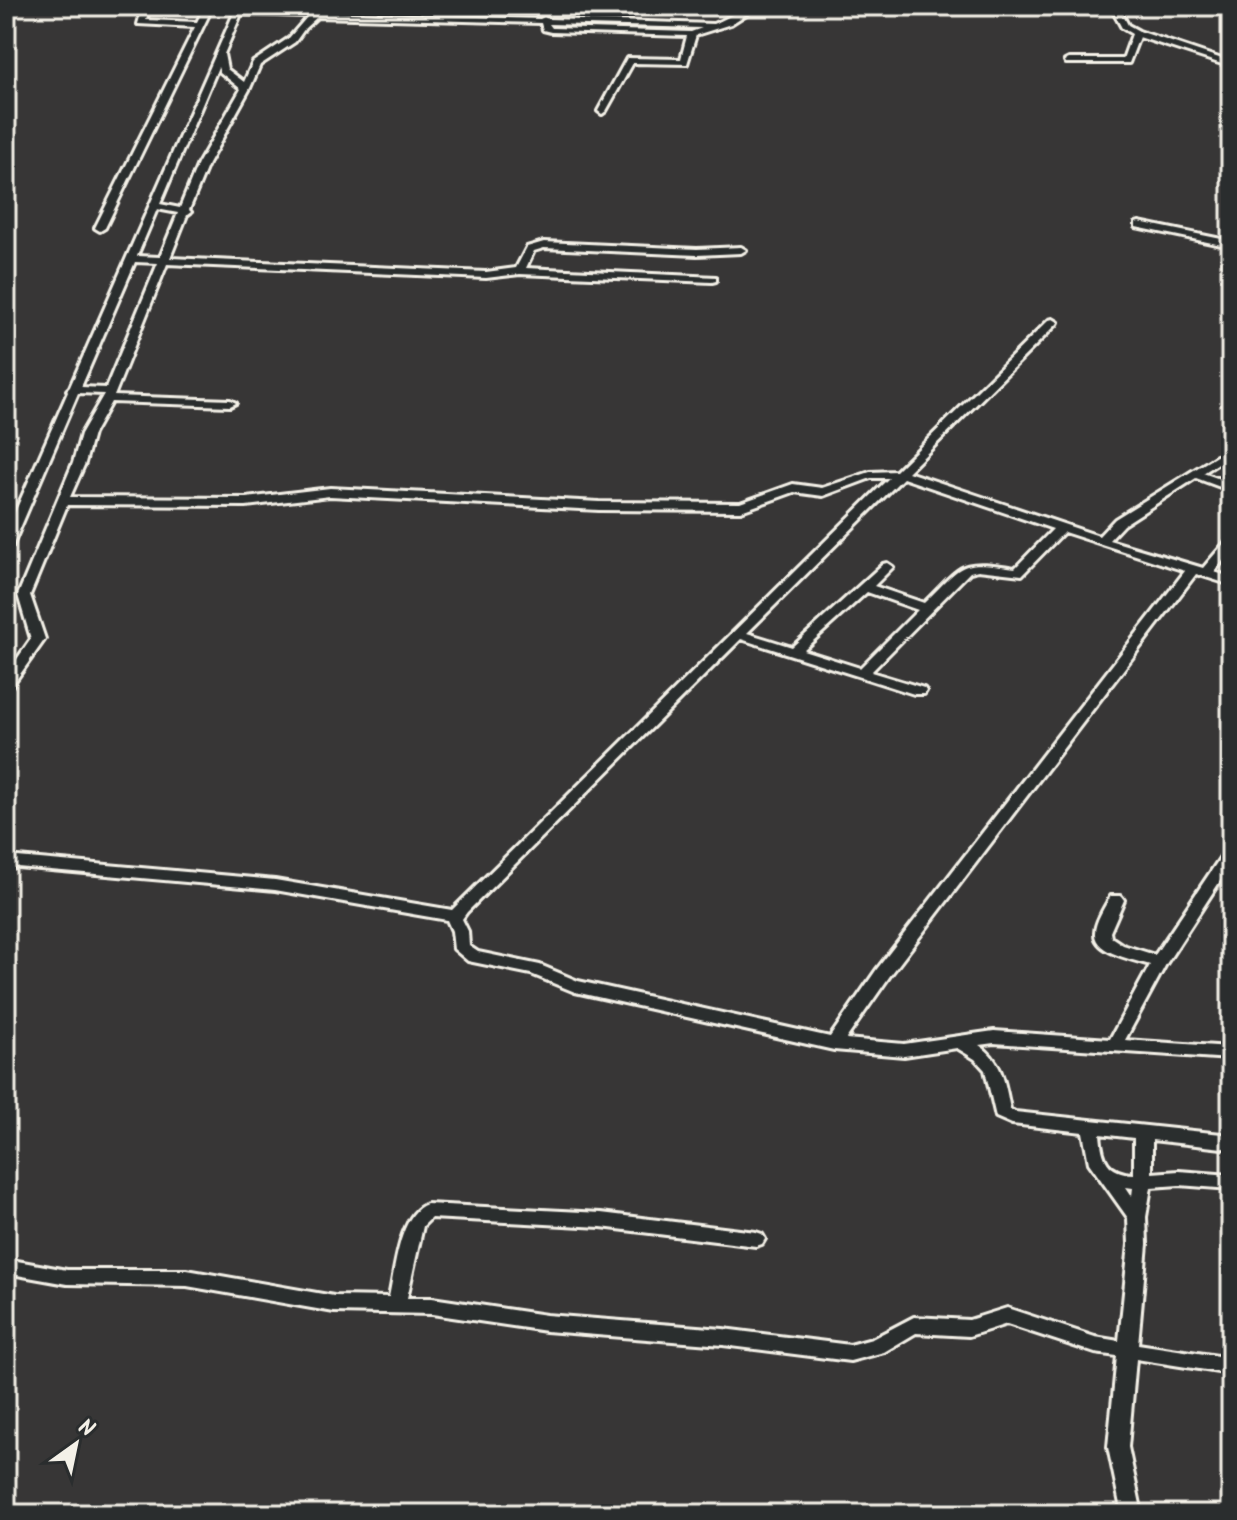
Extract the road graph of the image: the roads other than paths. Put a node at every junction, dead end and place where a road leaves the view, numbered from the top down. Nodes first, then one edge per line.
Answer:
1 (147, 6) edge
2 (209, 6) edge
3 (755, 6) edge
4 (1114, 6) edge
5 (240, 9) edge
6 (317, 13) junction
7 (544, 19) junction
8 (200, 25) junction
9 (711, 26) junction
10 (1136, 33) junction
11 (692, 34) junction
12 (220, 54) junction
13 (1069, 61) dead end
14 (1231, 65) edge
15 (246, 88) junction
16 (602, 111) dead end
17 (155, 206) junction
18 (186, 212) junction
19 (1139, 225) dead end
20 (100, 228) dead end
21 (1231, 244) edge
22 (741, 250) dead end
23 (131, 259) junction
24 (166, 261) junction
25 (520, 271) junction
26 (712, 279) dead end
27 (1053, 322) dead end
28 (72, 390) junction
29 (109, 395) junction
30 (230, 403) dead end
31 (1231, 450) edge
32 (903, 474) junction
33 (1196, 474) junction
34 (1231, 487) edge
35 (63, 501) junction
36 (1062, 527) junction
37 (1101, 541) junction
38 (1231, 543) edge
39 (6, 547) edge
40 (887, 567) dead end
41 (1199, 571) junction
42 (1231, 581) edge
43 (866, 587) junction
44 (925, 608) junction
45 (741, 635) junction
46 (794, 652) junction
47 (862, 673) junction
48 (6, 684) edge
49 (919, 691) dead end
50 (1231, 852) edge
51 (6, 861) edge
52 (1116, 900) dead end
53 (455, 916) junction
54 (1159, 962) junction
55 (994, 1037) junction
56 (958, 1042) junction
57 (834, 1044) junction
58 (1115, 1044) junction
59 (1231, 1053) edge
60 (985, 1054) junction
61 (1091, 1129) junction
62 (1143, 1134) junction
63 (1231, 1142) edge
64 (1111, 1180) junction
65 (1143, 1181) junction
66 (1231, 1182) edge
67 (1137, 1217) junction
68 (756, 1239) dead end
69 (6, 1266) edge
70 (396, 1307) junction
71 (1127, 1350) junction
72 (1231, 1366) edge
73 (1132, 1514) edge

1 - 8 street
2 - 8 street
3 - 9 street
4 - 10 street
5 - 6 street
5 - 12 street
6 - 7 street
6 - 15 street
7 - 9 street
7 - 11 street
8 - 20 street
9 - 11 street
10 - 13 street
10 - 14 street
11 - 16 street
12 - 15 street
12 - 17 street
15 - 18 street
17 - 18 street
17 - 23 street
18 - 24 street
19 - 21 street
22 - 25 street
23 - 24 street
23 - 28 street
24 - 25 street
24 - 29 street
25 - 26 street
27 - 32 street
28 - 29 street
28 - 39 street
29 - 30 street
29 - 35 street
31 - 33 street
32 - 35 street
32 - 36 street
32 - 45 street
33 - 34 street
33 - 37 street
35 - 48 street
36 - 37 street
36 - 44 street
37 - 41 street
38 - 41 street
40 - 43 street
41 - 42 street
41 - 57 street
43 - 44 street
43 - 46 street
44 - 47 street
45 - 46 street
45 - 53 street
46 - 47 street
47 - 49 street
50 - 54 street
51 - 53 street
52 - 54 street
53 - 57 street
54 - 58 street
55 - 56 street
55 - 58 street
55 - 60 street
56 - 57 street
56 - 60 street
58 - 59 street
60 - 61 street
61 - 62 street
61 - 64 street
62 - 63 street
62 - 65 street
64 - 65 street
64 - 67 street
65 - 66 street
65 - 67 street
67 - 71 street
68 - 70 street
69 - 70 street
70 - 71 street
71 - 72 street
71 - 73 street

